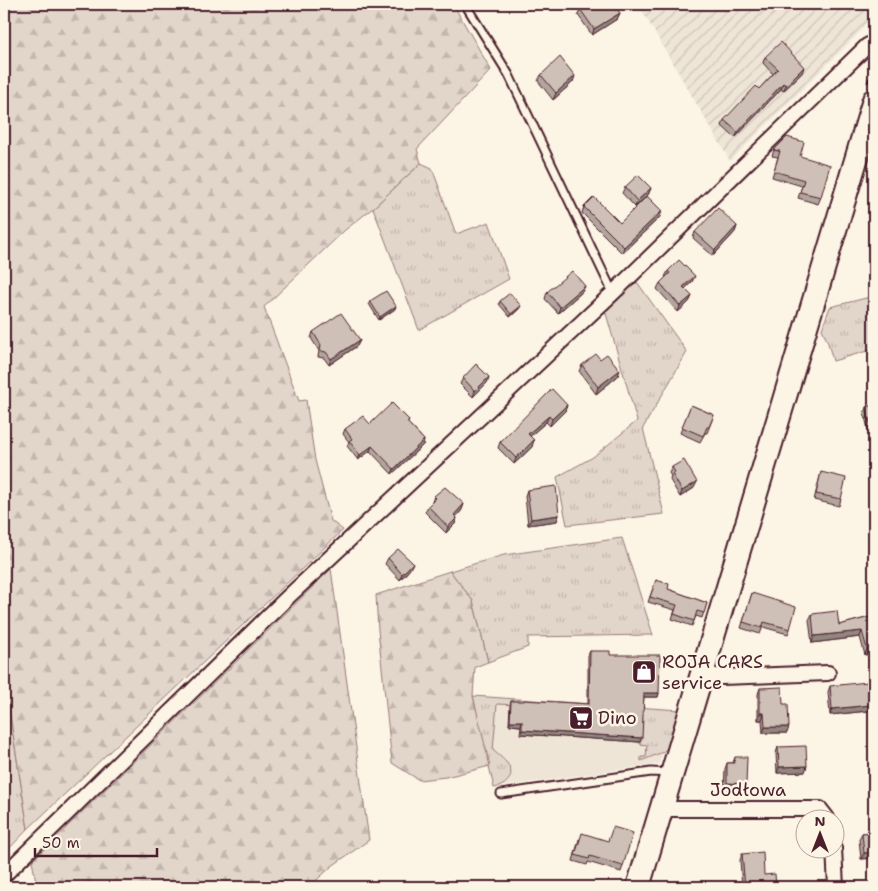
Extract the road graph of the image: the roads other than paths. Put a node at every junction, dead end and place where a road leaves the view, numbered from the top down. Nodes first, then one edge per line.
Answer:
1 (465, 4) edge
2 (874, 42) edge
3 (874, 100) edge
4 (614, 293) junction
5 (828, 673) dead end
6 (702, 674) junction
7 (673, 774) junction
8 (502, 794) dead end
9 (663, 808) junction
10 (796, 808) edge
11 (835, 858) edge
12 (4, 875) edge
13 (638, 887) edge
14 (836, 887) edge

1 - 4 lane
2 - 4 street
3 - 6 main road
4 - 12 street
5 - 6 street
6 - 7 main road
7 - 8 lane
7 - 9 main road
9 - 10 street, Jodłowa
9 - 13 main road
11 - 14 street

